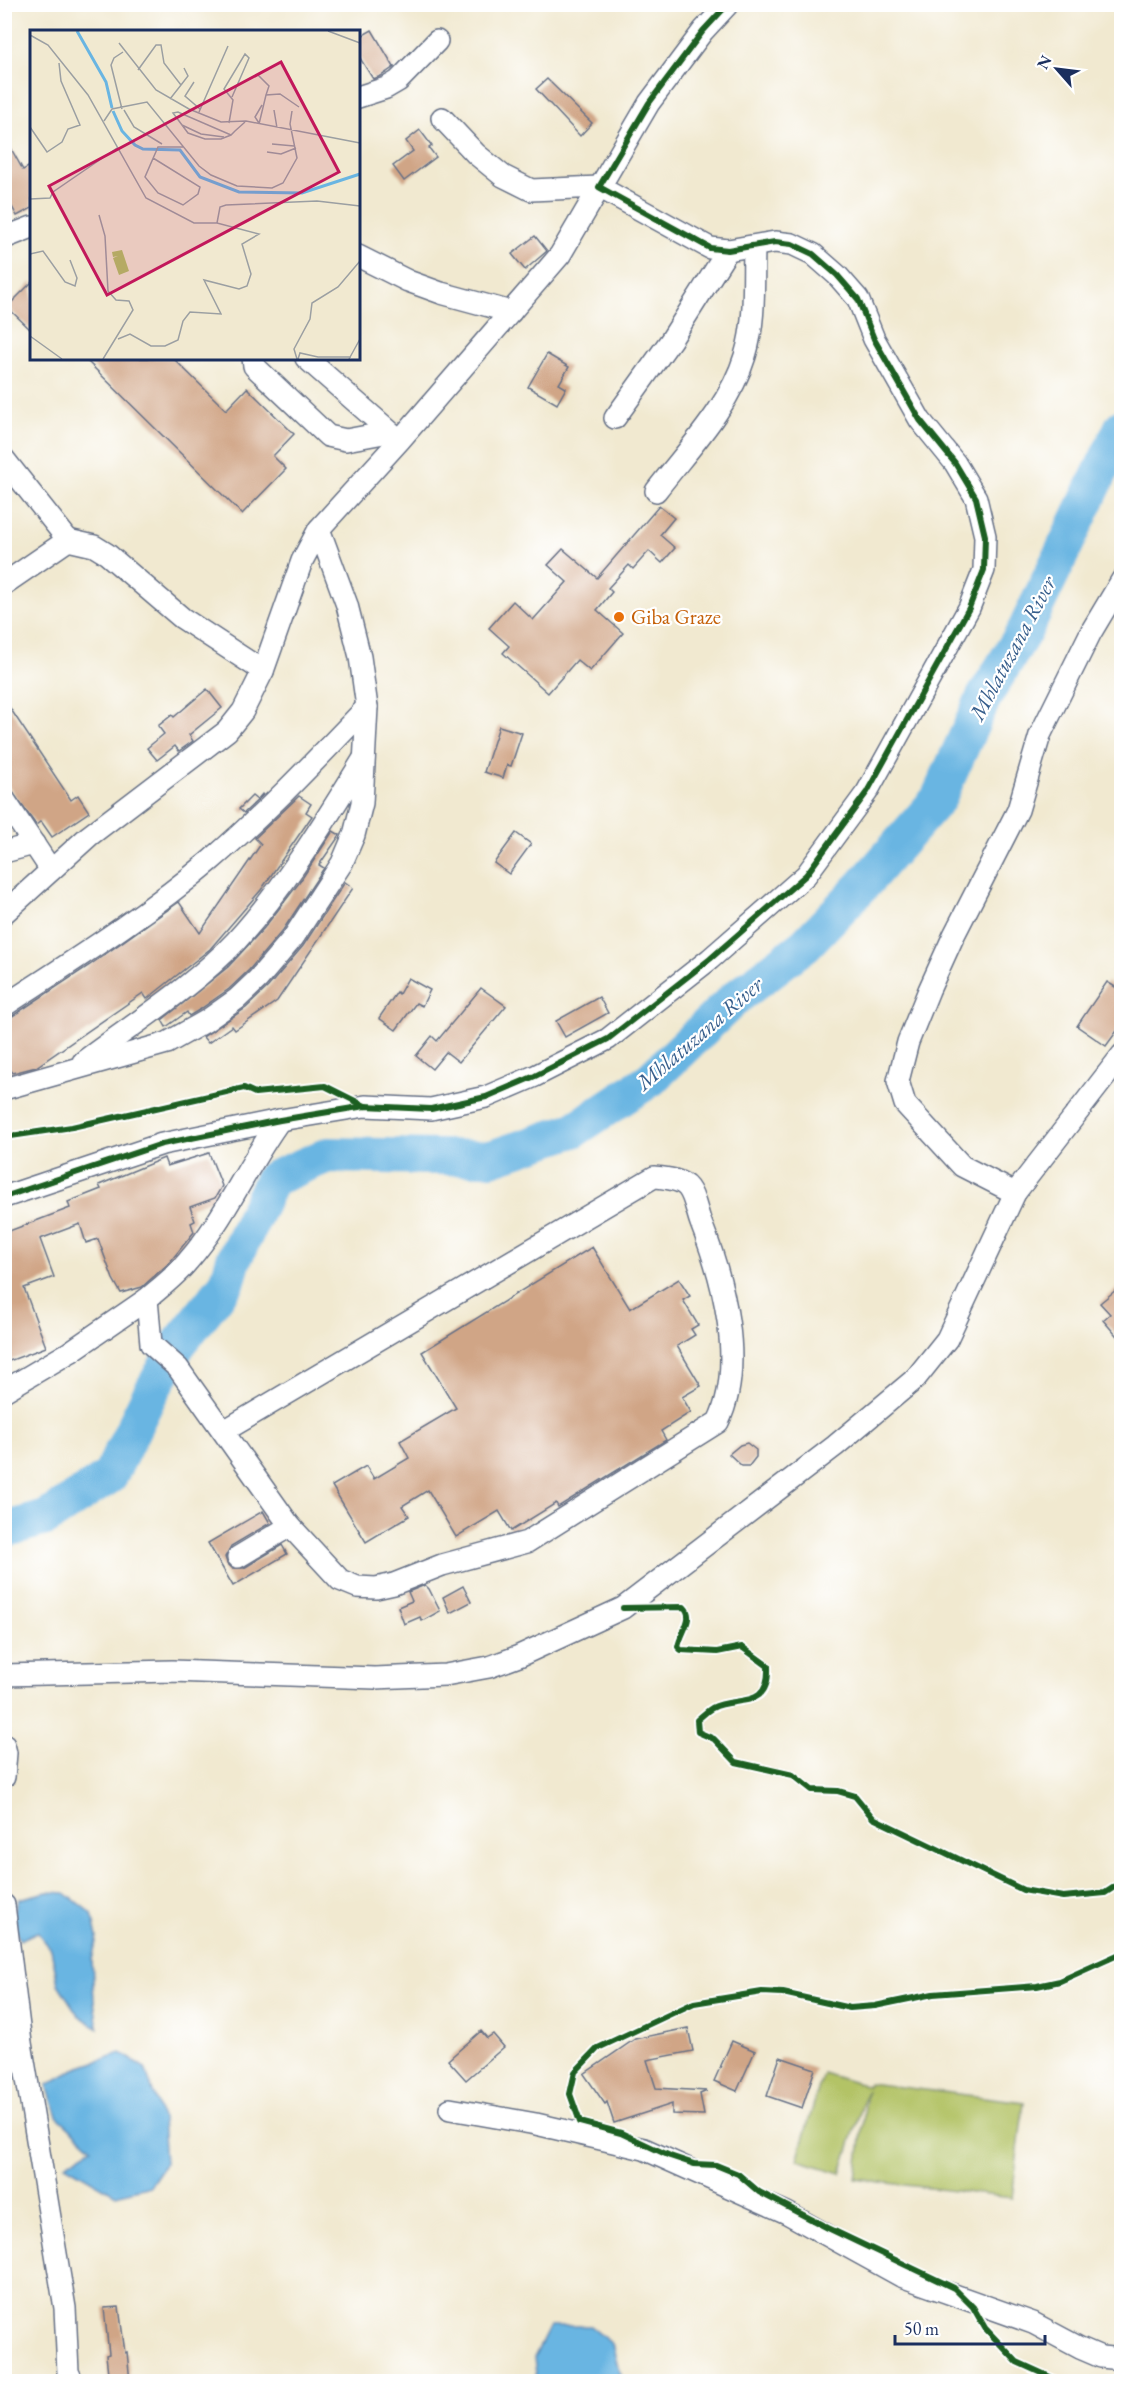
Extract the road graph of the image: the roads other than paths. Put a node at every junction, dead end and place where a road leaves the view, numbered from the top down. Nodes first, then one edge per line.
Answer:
1 (728, 4) edge
2 (438, 41) dead end
3 (360, 96) edge
4 (442, 118) dead end
5 (599, 187) junction
6 (30, 228) edge
7 (4, 238) edge
8 (754, 246) junction
9 (728, 250) junction
10 (360, 256) edge
11 (511, 312) junction
12 (253, 360) edge
13 (308, 360) edge
14 (615, 418) dead end
15 (394, 436) junction
16 (4, 459) edge
17 (656, 491) dead end
18 (319, 529) junction
19 (68, 540) junction
20 (1122, 580) edge
21 (4, 584) edge
22 (263, 671) junction
23 (367, 707) junction
24 (364, 757) junction
25 (4, 799) edge
26 (34, 844) junction
27 (4, 852) edge
28 (51, 870) junction
29 (4, 913) edge
30 (4, 1006) edge
31 (1122, 1055) edge
32 (73, 1070) junction
33 (4, 1089) edge
34 (280, 1120) junction
35 (1015, 1193) junction
36 (4, 1197) edge
37 (147, 1299) junction
38 (4, 1391) edge
39 (224, 1431) junction
40 (290, 1526) junction
41 (238, 1557) dead end
42 (4, 1675) edge
43 (4, 1745) edge
44 (4, 1777) edge
45 (4, 1905) edge
46 (450, 2109) dead end
47 (1122, 2359) edge
48 (73, 2382) edge

1 - 5 street
2 - 3 street
4 - 5 street
5 - 9 street
5 - 11 street
6 - 7 street
8 - 9 street
8 - 17 street
8 - 34 street
9 - 14 street
10 - 11 street
11 - 15 street
12 - 15 street
13 - 15 street
15 - 18 street
16 - 19 street
18 - 22 street
18 - 23 street
19 - 21 street
19 - 22 street
20 - 35 street
22 - 28 street
23 - 24 street
23 - 30 street
24 - 32 street
24 - 32 street
25 - 26 street
26 - 27 street
26 - 28 street
28 - 29 street
31 - 35 street
32 - 33 street
34 - 36 street
34 - 37 street
35 - 42 street
37 - 38 street
37 - 39 street
39 - 40 street
39 - 40 street
40 - 41 street
43 - 44 street
45 - 48 street
46 - 47 street

